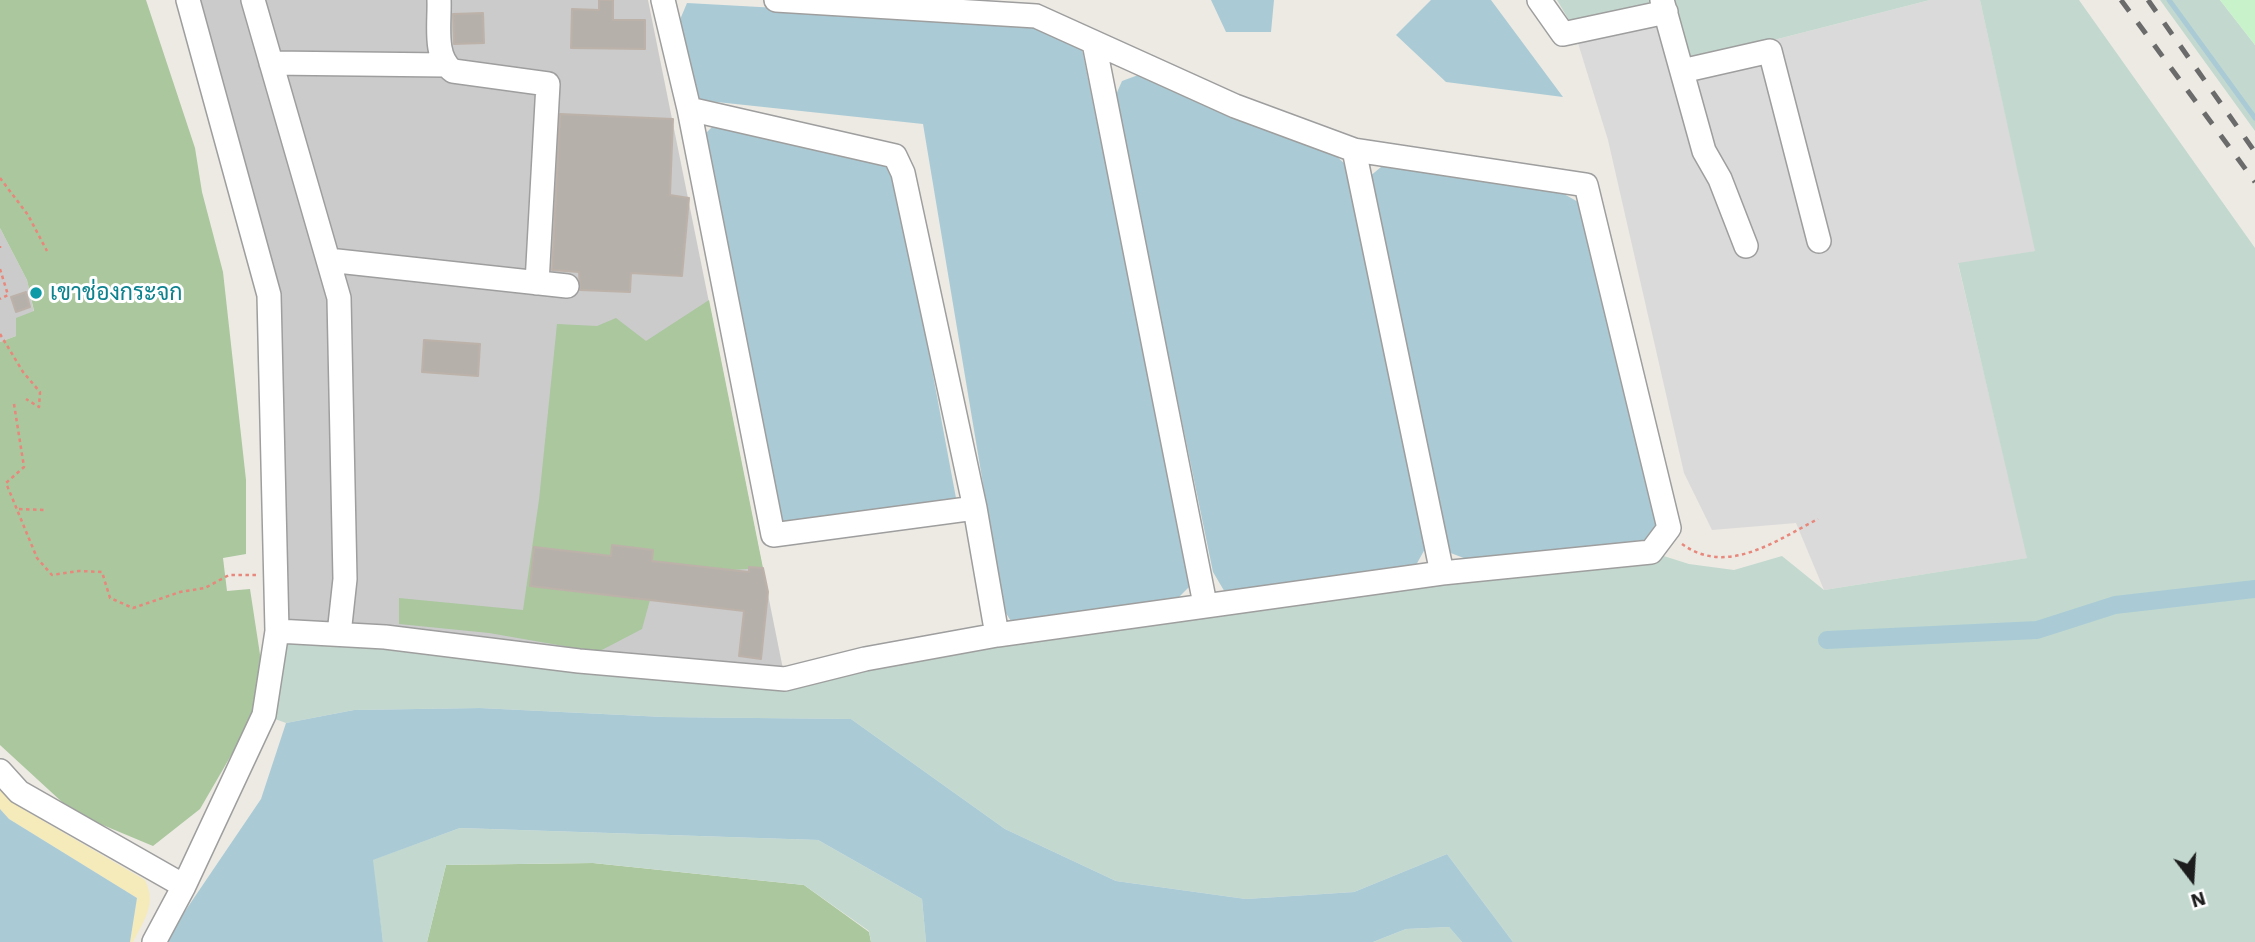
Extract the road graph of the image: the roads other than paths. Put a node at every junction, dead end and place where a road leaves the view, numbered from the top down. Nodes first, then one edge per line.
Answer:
1 (188, 0) edge
2 (253, 0) edge
3 (439, 0) edge
4 (663, 0) edge
5 (776, 0) edge
6 (1539, 0) edge
7 (1664, 6) edge
8 (1094, 43) junction
9 (271, 63) junction
10 (445, 65) junction
11 (1682, 71) junction
12 (689, 109) junction
13 (1354, 150) junction
14 (1819, 241) dead end
15 (1746, 246) dead end
16 (328, 260) junction
17 (537, 282) junction
18 (567, 286) dead end
19 (975, 508) junction
20 (1442, 573) junction
21 (1205, 604) junction
22 (277, 631) junction
23 (339, 634) junction
24 (997, 635) junction
25 (0, 771) edge
26 (184, 886) junction
27 (154, 942) edge

1 - 22 street
2 - 9 street
3 - 10 street
4 - 12 street
5 - 8 street
6 - 7 street
7 - 11 street
8 - 13 street
8 - 21 street
9 - 10 street
9 - 16 street
10 - 17 street
11 - 14 street
11 - 15 street
12 - 19 street
12 - 19 street
13 - 20 street
13 - 20 street
16 - 17 street
16 - 23 street
17 - 18 street
19 - 24 street
20 - 21 street
21 - 24 street
22 - 23 street
22 - 26 street
23 - 24 street
25 - 26 street
26 - 27 street

